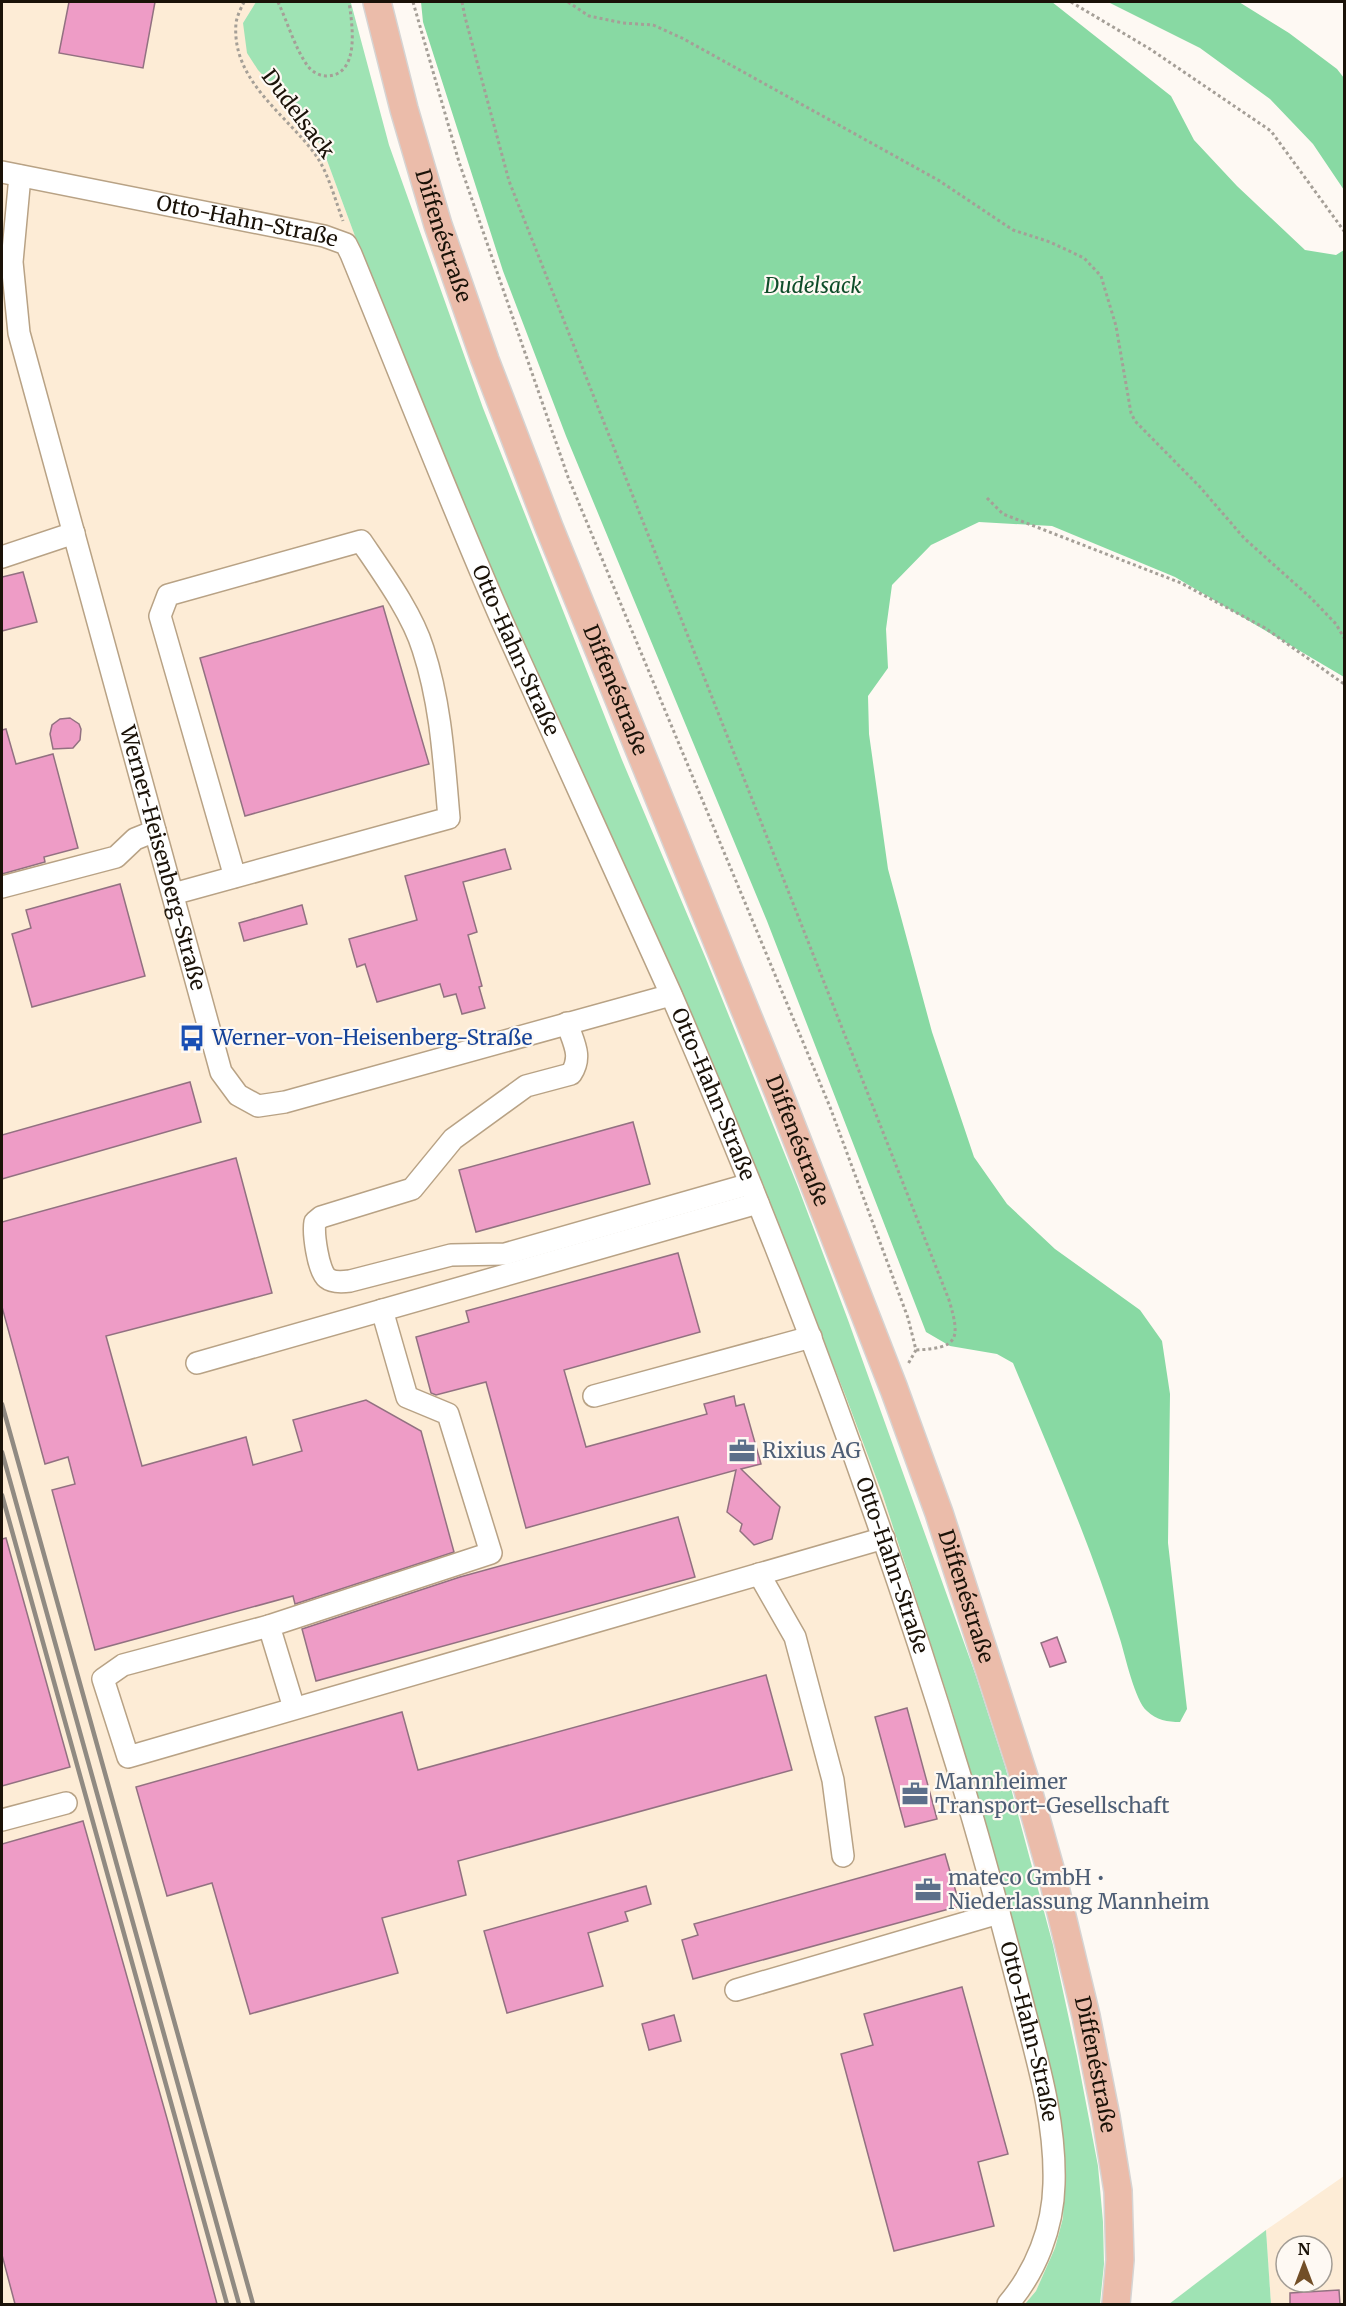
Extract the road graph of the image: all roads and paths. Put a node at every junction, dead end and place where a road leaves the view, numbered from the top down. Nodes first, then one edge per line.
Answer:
1 (244, 2) edge
2 (278, 2) edge
3 (349, 2) edge
4 (377, 2) edge
5 (413, 2) edge
6 (462, 2) edge
7 (568, 2) edge
8 (1071, 2) edge
9 (10, 174) edge
10 (1344, 231) edge
11 (346, 244) junction
12 (987, 498) dead end
13 (74, 533) junction
14 (2, 557) edge
15 (1344, 638) edge
16 (1344, 684) edge
17 (155, 831) junction
18 (235, 877) junction
19 (2, 886) edge
20 (172, 894) junction
21 (670, 994) junction
22 (567, 1023) junction
23 (754, 1193) junction
24 (382, 1310) junction
25 (811, 1337) junction
26 (916, 1350) junction
27 (197, 1363) dead end
28 (894, 1389) junction
29 (594, 1396) dead end
30 (884, 1538) junction
31 (759, 1574) junction
32 (269, 1626) junction
33 (294, 1708) junction
34 (66, 1803) dead end
35 (2, 1820) edge
36 (843, 1856) dead end
37 (999, 1913) junction
38 (736, 1990) dead end
39 (1008, 2304) edge
40 (1116, 2304) edge

1 - 11 path, Dudelsack
2 - 3 path, Dudelsack
4 - 28 main road, Diffenéstraße
5 - 26 path
6 - 26 path
7 - 15 path
8 - 10 path
9 - 11 street, Otto-Hahn-Straße
9 - 13 street, Werner-Heisenberg-Straße
11 - 21 street, Otto-Hahn-Straße
12 - 16 path
13 - 14 street
13 - 17 street, Werner-Heisenberg-Straße
17 - 19 street
17 - 20 street, Werner-Heisenberg-Straße
18 - 18 street
18 - 20 street
20 - 22 street, Werner-Heisenberg-Straße
21 - 22 street, Werner-Heisenberg-Straße
21 - 23 street, Otto-Hahn-Straße
22 - 23 street
23 - 24 street
23 - 25 street, Otto-Hahn-Straße
24 - 27 street
24 - 32 street
25 - 29 street
25 - 30 street, Otto-Hahn-Straße
26 - 28 path
28 - 40 main road, Diffenéstraße
30 - 31 street
30 - 37 street, Otto-Hahn-Straße
31 - 33 street
31 - 36 street
32 - 33 street
32 - 33 street
34 - 35 street
37 - 38 street
37 - 39 street, Otto-Hahn-Straße

